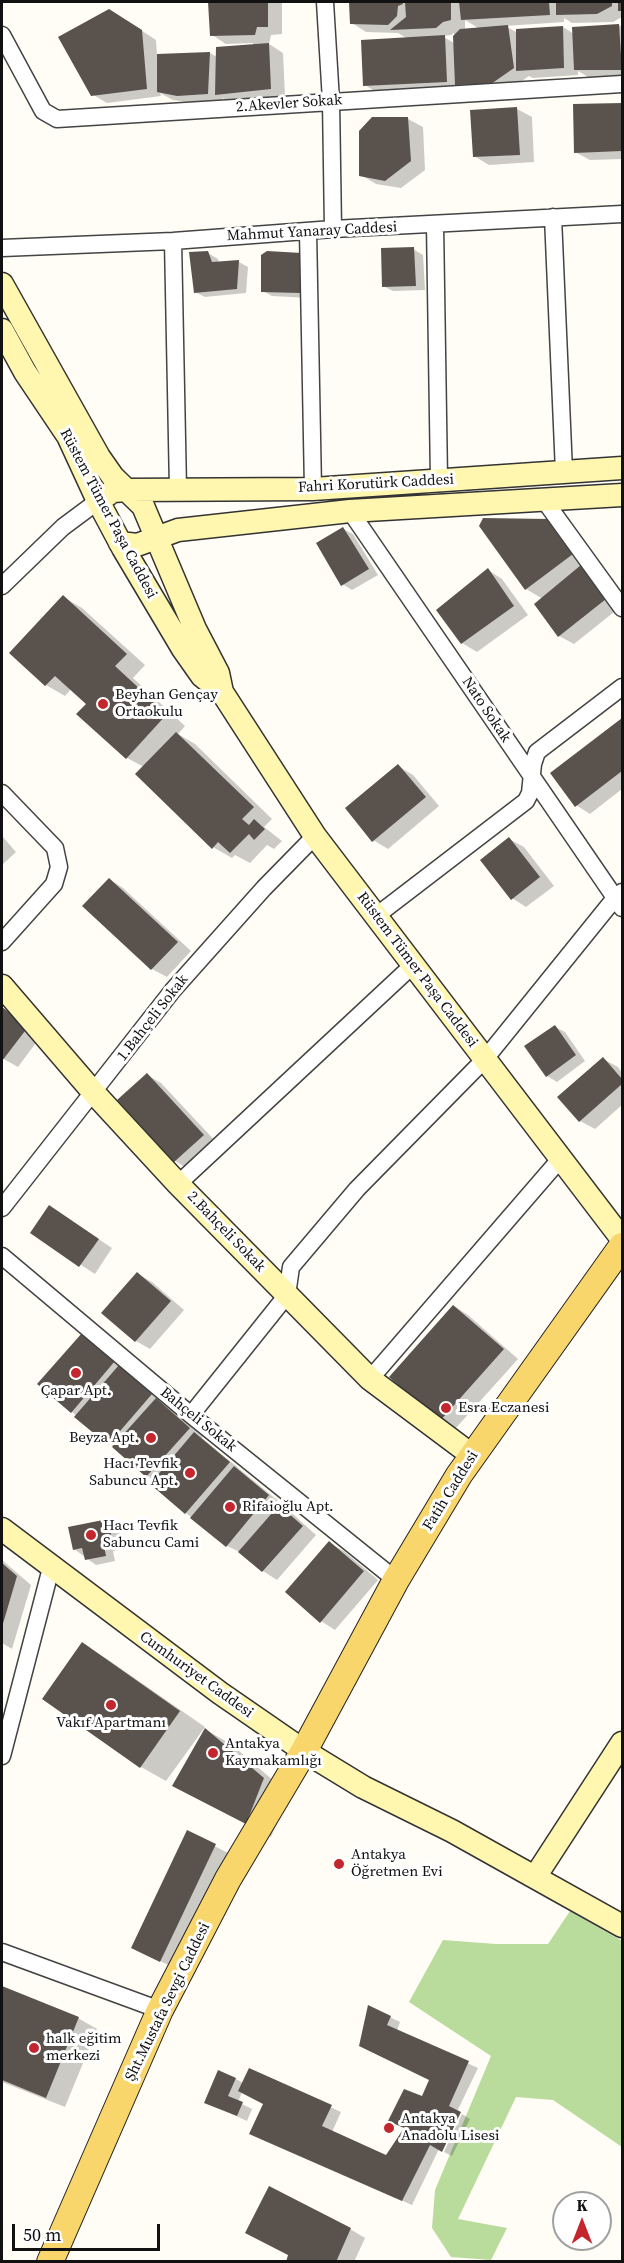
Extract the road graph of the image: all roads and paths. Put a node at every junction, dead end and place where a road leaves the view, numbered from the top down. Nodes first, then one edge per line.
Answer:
1 (325, 2) edge
2 (2, 35) edge
3 (622, 84) edge
4 (331, 102) junction
5 (622, 214) edge
6 (553, 217) junction
7 (435, 224) junction
8 (333, 228) junction
9 (308, 231) junction
10 (173, 241) junction
11 (2, 248) edge
12 (2, 284) edge
13 (2, 330) edge
14 (622, 468) edge
15 (564, 472) junction
16 (440, 480) junction
17 (178, 489) junction
18 (313, 489) junction
19 (128, 490) junction
20 (622, 495) edge
21 (544, 500) junction
22 (98, 501) junction
23 (350, 511) junction
24 (156, 537) junction
25 (120, 543) junction
26 (2, 586) edge
27 (622, 608) edge
28 (622, 687) edge
29 (222, 692) junction
30 (532, 778) junction
31 (2, 793) edge
32 (315, 836) junction
33 (620, 899) edge
34 (376, 916) junction
35 (2, 942) edge
36 (413, 965) junction
37 (2, 986) edge
38 (485, 1059) junction
39 (94, 1093) junction
40 (561, 1158) junction
41 (178, 1184) junction
42 (2, 1208) edge
43 (622, 1239) edge
44 (622, 1246) edge
45 (2, 1256) edge
46 (287, 1295) junction
47 (370, 1379) junction
48 (191, 1415) junction
49 (473, 1456) junction
50 (2, 1528) edge
51 (51, 1568) junction
52 (396, 1580) junction
53 (622, 1743) edge
54 (304, 1751) junction
55 (2, 1756) edge
56 (535, 1877) junction
57 (622, 1926) edge
58 (2, 1952) edge
59 (160, 2010) junction
60 (50, 2262) edge

1 - 4 street
2 - 4 street, 2.Akevler Sokak
3 - 4 street, 2.Akevler Sokak
4 - 8 street
5 - 6 street, Mahmut Yanaray Caddesi
6 - 7 street, Mahmut Yanaray Caddesi
6 - 15 street
7 - 8 street, Mahmut Yanaray Caddesi
7 - 16 street
8 - 9 street, Mahmut Yanaray Caddesi
9 - 10 street, Mahmut Yanaray Caddesi
9 - 18 street
10 - 11 street, Mahmut Yanaray Caddesi
10 - 17 street
12 - 19 street, Rüstem Tümer Paşa Caddesi
13 - 22 street, Rüstem Tümer Paşa Caddesi
14 - 15 street, Fahri Korutürk Caddesi
15 - 16 street, Fahri Korutürk Caddesi
16 - 18 street, Fahri Korutürk Caddesi
17 - 18 street, Fahri Korutürk Caddesi
17 - 19 street, Fahri Korutürk Caddesi
19 - 22 street, Fahri Korutürk Caddesi
19 - 24 street, Rüstem Tümer Paşa Caddesi
20 - 21 street, Fahri Korutürk Caddesi
21 - 23 street, Fahri Korutürk Caddesi
21 - 27 street
22 - 25 street, Rüstem Tümer Paşa Caddesi
22 - 26 street
23 - 24 street, Fahri Korutürk Caddesi
23 - 30 street, Nato Sokak
24 - 25 street, Fahri Korutürk Caddesi
24 - 29 street, Rüstem Tümer Paşa Caddesi
25 - 29 street, Rüstem Tümer Paşa Caddesi
28 - 30 street
29 - 32 street, Rüstem Tümer Paşa Caddesi
30 - 33 street, Nato Sokak
30 - 34 street
31 - 35 street
32 - 34 street, Rüstem Tümer Paşa Caddesi
32 - 39 street, 1.Bahçeli Sokak
33 - 38 street
34 - 36 street, Rüstem Tümer Paşa Caddesi
36 - 38 street, Rüstem Tümer Paşa Caddesi
36 - 41 street
37 - 39 street, 2.Bahçeli Sokak
38 - 40 street, Rüstem Tümer Paşa Caddesi
38 - 46 street
39 - 41 street, 2.Bahçeli Sokak
39 - 42 street, 1.Bahçeli Sokak
40 - 43 street, Rüstem Tümer Paşa Caddesi
40 - 47 street
41 - 46 street, 2.Bahçeli Sokak
44 - 49 main road, Fatih Caddesi
45 - 48 street, Bahçeli Sokak
46 - 47 street, 2.Bahçeli Sokak
46 - 48 street
47 - 49 street, 2.Bahçeli Sokak
48 - 52 street, Bahçeli Sokak
49 - 52 main road, Fatih Caddesi
50 - 51 street, Cumhuriyet Caddesi
51 - 54 street, Cumhuriyet Caddesi
51 - 55 street
52 - 54 main road, Fatih Caddesi
53 - 56 street
54 - 56 street, Cumhuriyet Caddesi
54 - 59 main road, Şht.Mustafa Sevgi Caddesi
56 - 57 street, Cumhuriyet Caddesi
58 - 59 street
59 - 60 main road, Şht.Mustafa Sevgi Caddesi

